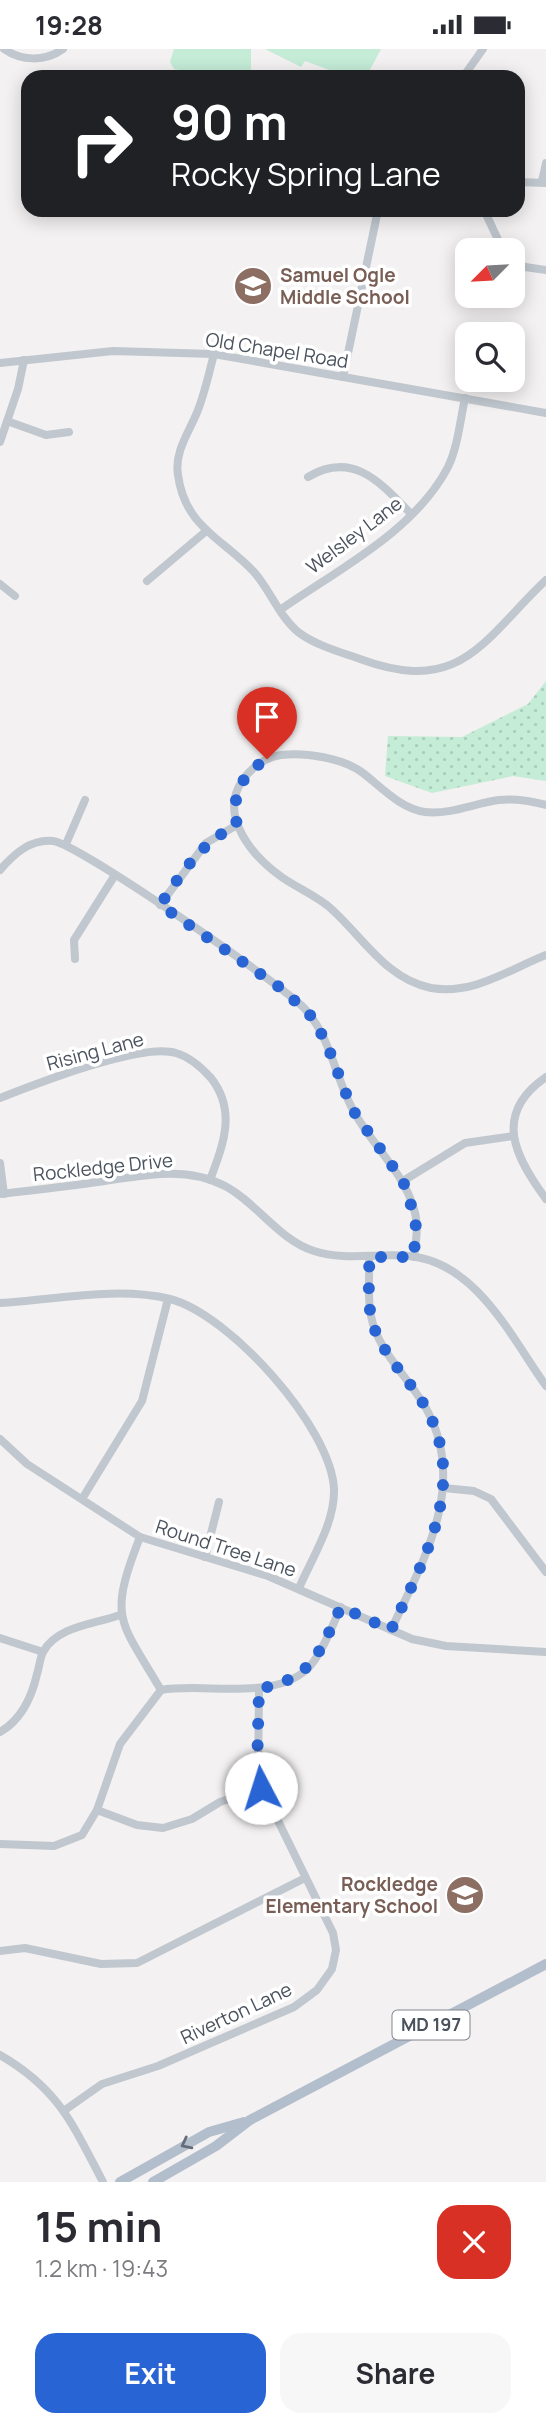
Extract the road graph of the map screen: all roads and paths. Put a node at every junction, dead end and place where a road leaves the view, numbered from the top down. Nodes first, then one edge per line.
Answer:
1 (4, 49) edge
2 (62, 49) edge
3 (483, 49) edge
4 (468, 70) edge
5 (546, 163) edge
6 (525, 182) edge
7 (544, 182) edge
8 (377, 217) edge
9 (487, 217) edge
10 (497, 238) edge
11 (525, 267) edge
12 (546, 270) edge
13 (214, 354) junction
14 (24, 360) junction
15 (0, 363) edge
16 (343, 377) junction
17 (465, 398) junction
18 (546, 413) edge
19 (7, 421) junction
20 (69, 432) dead end
21 (0, 442) edge
22 (308, 477) dead end
23 (411, 513) junction
24 (205, 532) junction
25 (546, 580) edge
26 (147, 581) dead end
27 (0, 584) edge
28 (15, 596) dead end
29 (280, 610) junction
30 (85, 800) dead end
31 (546, 805) edge
32 (237, 825) junction
33 (65, 844) junction
34 (0, 870) edge
35 (115, 875) junction
36 (160, 905) junction
37 (546, 955) edge
38 (75, 959) dead end
39 (546, 1077) edge
40 (0, 1098) edge
41 (513, 1136) junction
42 (0, 1163) edge
43 (210, 1180) junction
44 (403, 1181) junction
45 (2, 1194) edge
46 (546, 1199) edge
47 (369, 1257) junction
48 (414, 1257) junction
49 (169, 1299) junction
50 (0, 1303) edge
51 (546, 1386) edge
52 (0, 1439) edge
53 (444, 1488) junction
54 (82, 1499) junction
55 (219, 1501) dead end
56 (139, 1537) junction
57 (205, 1557) junction
58 (546, 1572) edge
59 (299, 1588) junction
60 (341, 1607) junction
61 (120, 1615) junction
62 (391, 1630) junction
63 (0, 1638) edge
64 (43, 1652) junction
65 (546, 1653) edge
66 (259, 1689) junction
67 (161, 1691) junction
68 (0, 1732) edge
69 (261, 1788) junction
70 (97, 1810) junction
71 (0, 1844) edge
72 (305, 1878) junction
73 (0, 1951) edge
74 (546, 1964) edge
75 (0, 2055) edge
76 (65, 2110) junction
77 (250, 2120) junction
78 (103, 2182) edge
79 (120, 2182) edge
80 (153, 2182) edge

1 - 2 street
3 - 4 street
5 - 7 street
6 - 7 street
8 - 16 street
9 - 10 street
11 - 12 street
13 - 14 street, Old Chapel Road
13 - 16 street, Old Chapel Road
13 - 24 street
14 - 15 street, Old Chapel Road
14 - 19 street
16 - 17 street, Old Chapel Road
17 - 18 street, Old Chapel Road
17 - 23 street, Welsley Lane
19 - 20 street
19 - 21 street
22 - 23 street
23 - 29 street, Welsley Lane
24 - 26 street
24 - 29 street
25 - 29 street
27 - 28 street
30 - 33 street
31 - 32 street
32 - 36 street
32 - 37 street
33 - 34 street
33 - 35 street
35 - 36 street
35 - 38 street
36 - 44 street
39 - 41 street
40 - 43 street, Rising Lane
41 - 44 street
41 - 46 street
42 - 45 street
43 - 45 street, Rockledge Drive
43 - 47 street, Rockledge Drive
44 - 48 street
47 - 48 street, Rockledge Drive
47 - 53 street
48 - 51 street, Rockledge Drive
49 - 50 street
49 - 54 street
49 - 59 street
52 - 54 street, Round Tree Lane
53 - 58 street
53 - 62 street
54 - 56 street, Round Tree Lane
55 - 57 street
56 - 57 street, Round Tree Lane
56 - 61 street
57 - 59 street, Round Tree Lane
59 - 60 street, Round Tree Lane
60 - 62 street, Round Tree Lane
60 - 66 street
61 - 64 street
61 - 67 street
62 - 65 street, Round Tree Lane
63 - 64 street
64 - 68 street
66 - 67 street
66 - 69 street, Riverton Lane
67 - 70 street
69 - 70 street
69 - 72 street, Riverton Lane
70 - 71 street
72 - 73 street
72 - 76 street, Riverton Lane
74 - 77 main road, MD 197
75 - 76 street
76 - 78 street
77 -> 79 main road, MD 197
77 - 80 main road, MD 197

